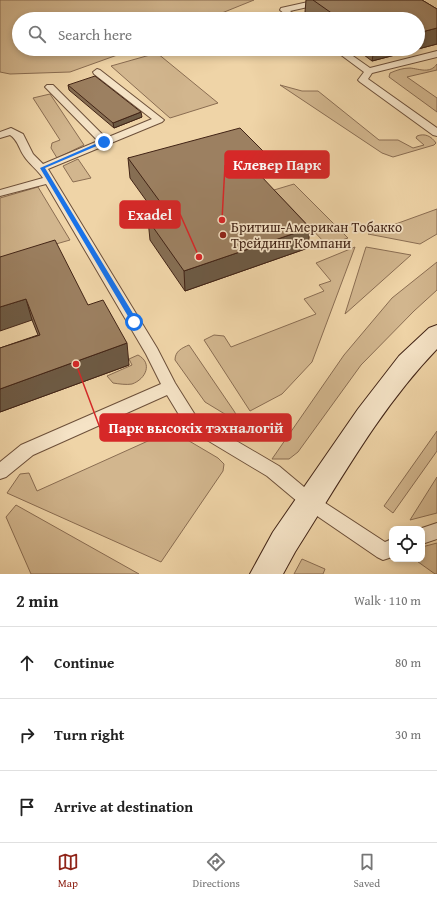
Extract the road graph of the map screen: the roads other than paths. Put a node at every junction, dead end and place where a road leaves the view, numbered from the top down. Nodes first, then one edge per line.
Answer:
1 (327, 0) edge
2 (287, 12) edge
3 (437, 54) edge
4 (347, 56) edge
5 (369, 71) junction
6 (97, 72) dead end
7 (50, 87) dead end
8 (3, 130) edge
9 (437, 133) edge
10 (104, 142) junction
11 (42, 168) junction
12 (49, 180) junction
13 (0, 193) edge
14 (437, 334) edge
15 (170, 387) junction
16 (0, 472) edge
17 (310, 502) junction
18 (437, 531) edge
19 (425, 535) edge
20 (389, 549) edge
21 (266, 574) edge

1 - 2 lane
3 - 5 lane
4 - 5 lane
5 - 9 lane
6 - 10 lane
7 - 10 lane
8 - 11 lane
10 - 11 lane
11 - 12 lane
12 - 13 lane
12 - 15 lane
14 - 17 main road
15 - 16 lane
15 - 17 lane
17 - 20 lane
17 - 21 main road
18 - 19 lane

